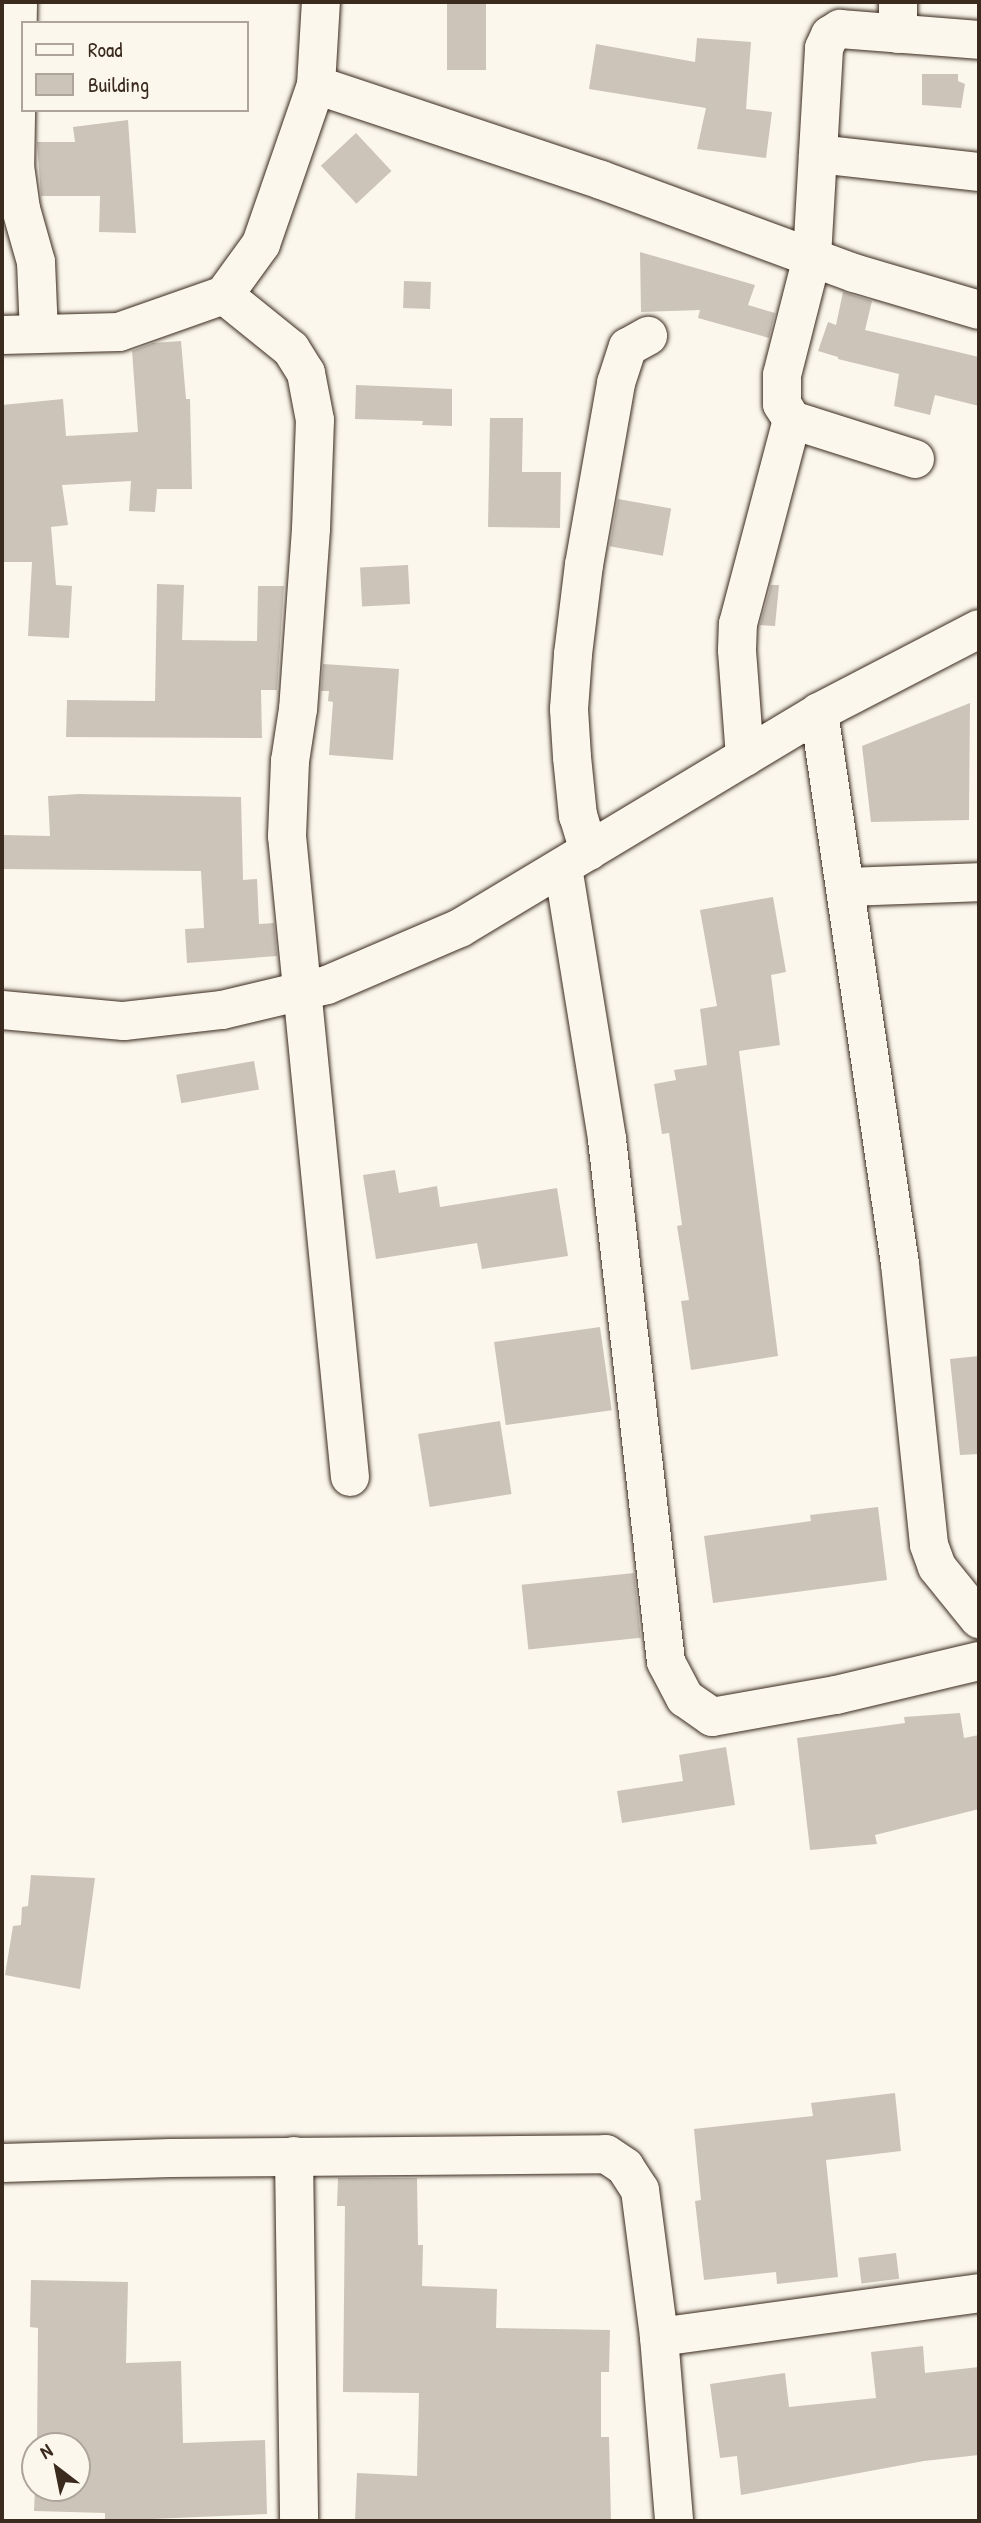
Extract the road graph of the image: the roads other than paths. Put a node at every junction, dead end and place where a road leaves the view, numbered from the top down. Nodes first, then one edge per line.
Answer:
1 (18, 2) edge
2 (321, 2) edge
3 (898, 18) edge
4 (979, 40) edge
5 (316, 85) junction
6 (818, 154) junction
7 (979, 172) edge
8 (812, 257) junction
9 (224, 295) junction
10 (979, 310) edge
11 (20, 334) edge
12 (648, 336) dead end
13 (792, 420) junction
14 (915, 459) dead end
15 (979, 629) edge
16 (819, 712) junction
17 (745, 757) junction
18 (576, 859) junction
19 (979, 882) edge
20 (845, 887) junction
21 (304, 990) junction
22 (2, 1010) edge
23 (350, 1477) dead end
24 (979, 1619) edge
25 (979, 1661) edge
26 (294, 2157) junction
27 (2, 2163) edge
28 (979, 2293) edge
29 (659, 2337) junction
30 (299, 2521) edge
31 (674, 2521) edge

1 - 11 street
2 - 5 street
3 - 4 street
3 - 6 street
5 - 8 street
5 - 9 street
6 - 7 street
6 - 8 street
8 - 10 street
8 - 13 street
9 - 11 street
9 - 21 street
12 - 18 street
13 - 14 street
13 - 17 street
15 - 16 street
16 - 17 street
16 - 20 street
17 - 18 street
18 - 21 street
18 - 25 street
19 - 20 street
20 - 24 street
21 - 22 street
21 - 23 street
26 - 27 street
26 - 29 street
26 - 30 street
28 - 29 street
29 - 31 street

